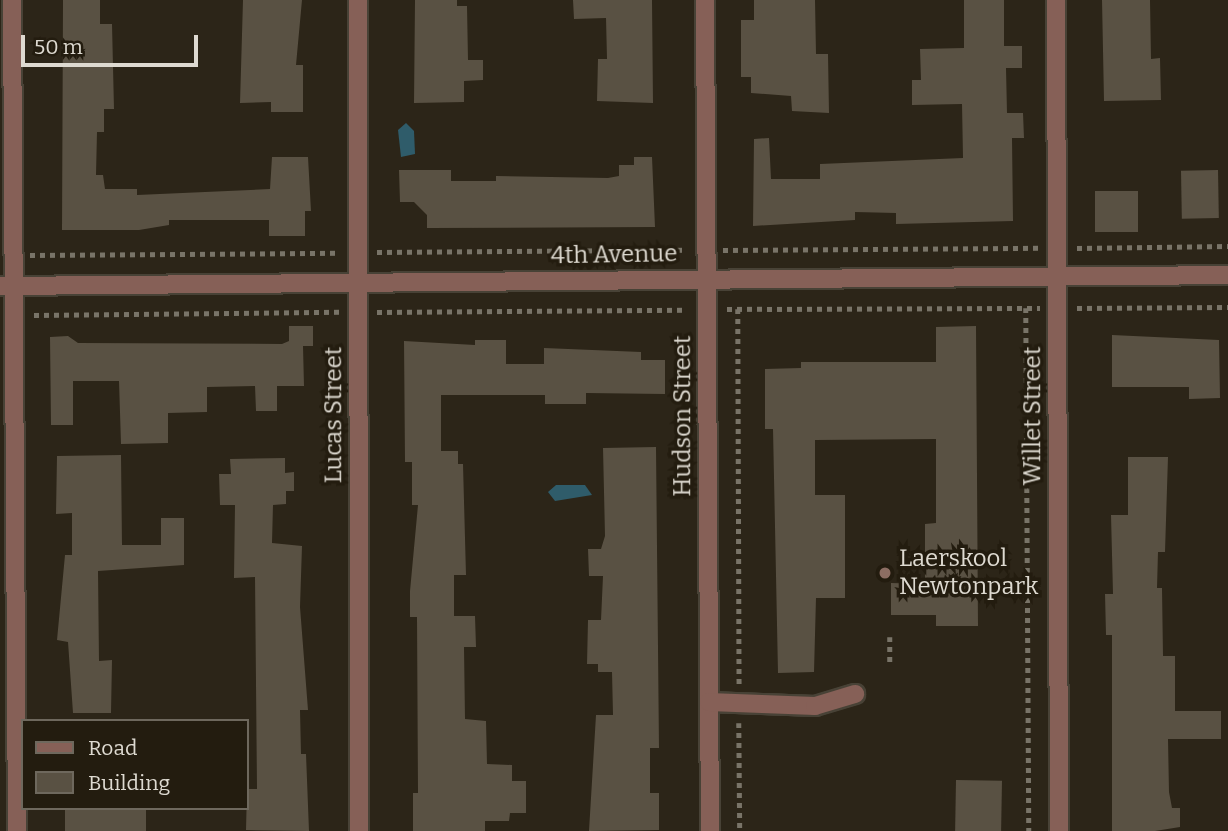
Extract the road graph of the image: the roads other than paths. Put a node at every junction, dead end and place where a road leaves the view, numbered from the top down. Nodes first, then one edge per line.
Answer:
1 (12, 0) edge
2 (358, 0) edge
3 (705, 0) edge
4 (1056, 0) edge
5 (1057, 275) junction
6 (1228, 275) edge
7 (707, 279) junction
8 (359, 283) junction
9 (6, 286) edge
10 (855, 694) dead end
11 (709, 702) junction
12 (17, 831) edge
13 (359, 831) edge
14 (710, 831) edge
15 (1059, 831) edge

1 - 9 street
2 - 8 street, Lucas Street
3 - 7 street, Hudson Street
4 - 5 street, Willet Street
5 - 6 street, 4th Avenue
5 - 7 street, 4th Avenue
5 - 15 street, Willet Street
7 - 8 street, 4th Avenue
7 - 11 street, Hudson Street
8 - 9 street, 4th Avenue
8 - 13 street, Lucas Street
9 - 12 street
10 - 11 street
11 - 14 street, Hudson Street

